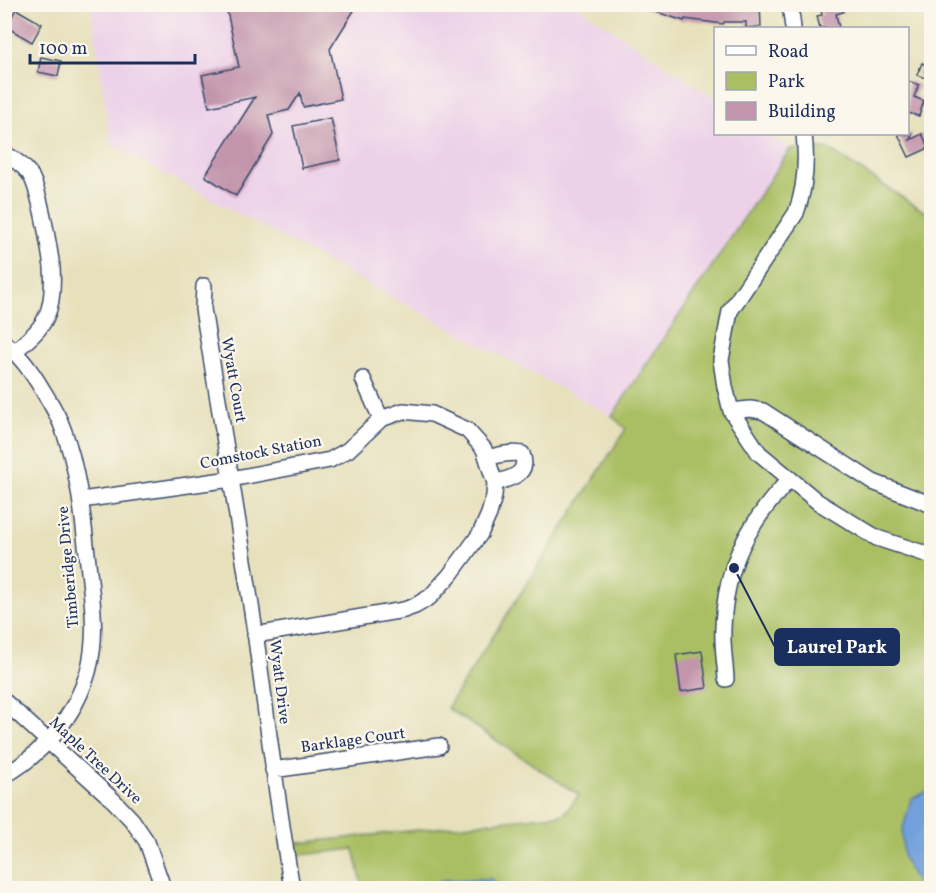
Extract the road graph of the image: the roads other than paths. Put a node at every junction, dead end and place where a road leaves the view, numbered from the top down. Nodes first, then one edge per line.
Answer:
1 (790, 4) edge
2 (793, 27) edge
3 (804, 135) edge
4 (4, 153) edge
5 (204, 286) dead end
6 (10, 347) edge
7 (363, 379) dead end
8 (731, 411) junction
9 (381, 419) junction
10 (487, 458) junction
11 (231, 479) junction
12 (790, 479) junction
13 (495, 483) junction
14 (81, 500) junction
15 (932, 505) edge
16 (932, 556) edge
17 (255, 635) junction
18 (726, 679) dead end
19 (4, 701) edge
20 (49, 742) junction
21 (439, 746) dead end
22 (273, 771) junction
23 (4, 776) edge
24 (162, 888) edge
25 (292, 888) edge

1 - 2 street
3 - 8 street
4 - 6 street
5 - 11 street, Wyatt Court
6 - 14 street, Timberidge Drive
7 - 9 street
8 - 12 street
8 - 15 street
9 - 10 street, Comstock Station
9 - 11 street, Comstock Station
10 - 13 street, Comstock Station
10 - 13 street
11 - 14 street, Comstock Station
11 - 17 street, Wyatt Drive
12 - 16 street
12 - 18 street
13 - 17 street, Comstock Station
14 - 20 street, Timberidge Drive
17 - 22 street, Wyatt Drive
19 - 20 street, Maple Tree Drive
20 - 23 street, Timberidge Drive
20 - 24 street, Maple Tree Drive
21 - 22 street, Barklage Court
22 - 25 street, Wyatt Drive

